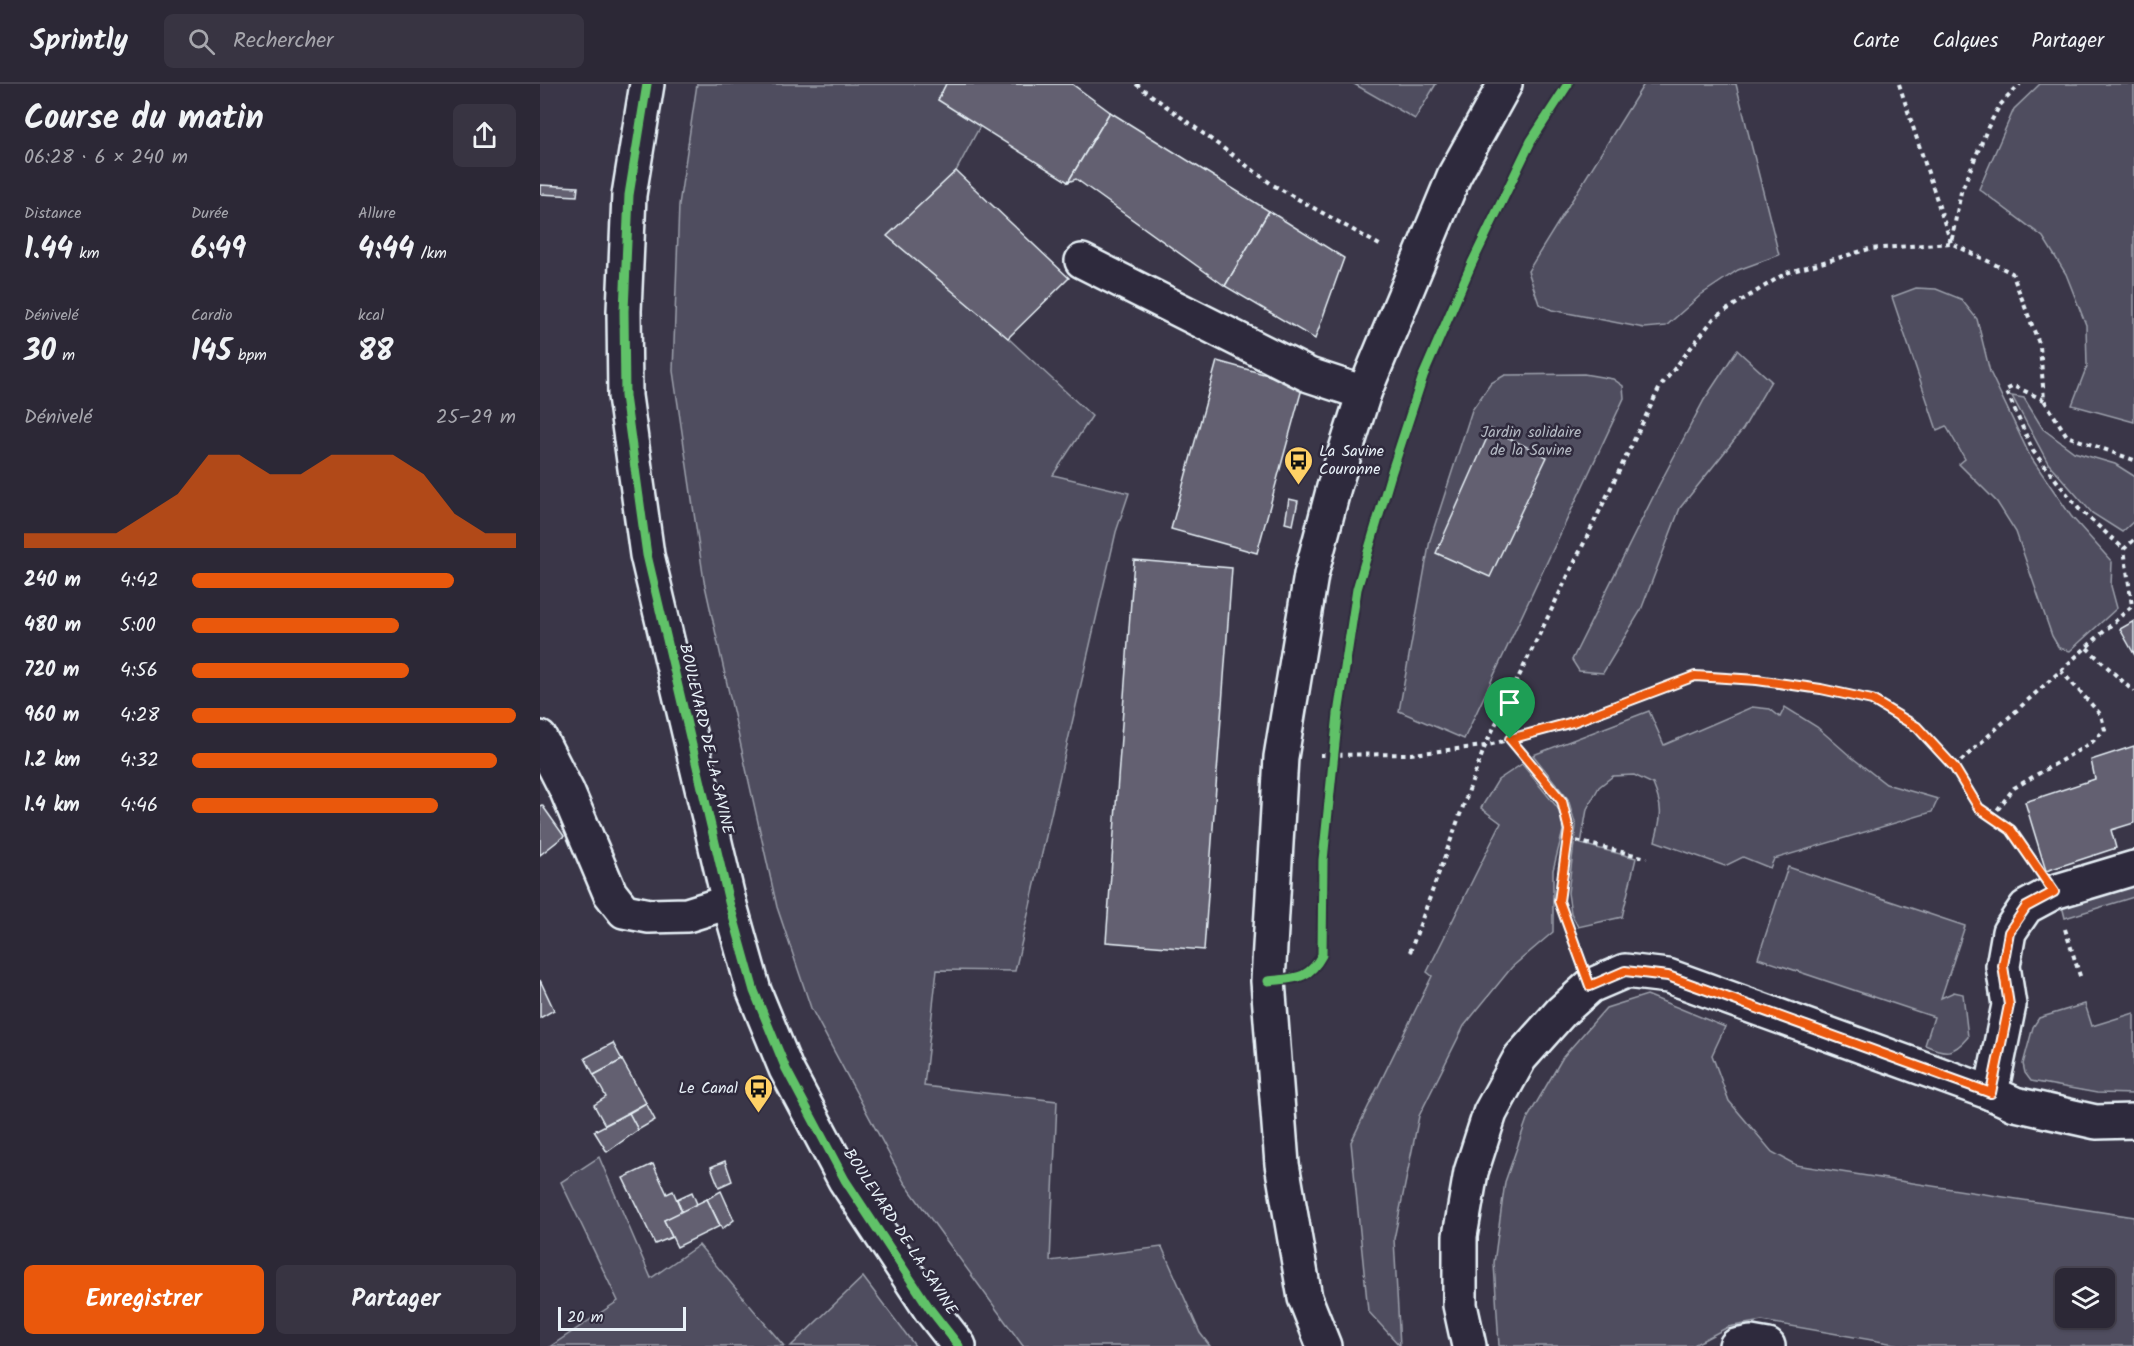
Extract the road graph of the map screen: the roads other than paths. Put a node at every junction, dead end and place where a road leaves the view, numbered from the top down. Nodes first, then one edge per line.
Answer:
1 (647, 84) edge
2 (1505, 84) edge
3 (1082, 261) dead end
4 (1364, 393) junction
5 (540, 738) edge
6 (2134, 868) edge
7 (729, 902) junction
8 (1991, 1093) junction
9 (2134, 1121) edge
10 (959, 1346) edge
11 (1324, 1346) edge
12 (1469, 1346) edge
13 (1736, 1346) edge
14 (1768, 1346) edge

1 - 7 street, BOULEVARD DE LA SAVINE
2 - 4 street
3 - 4 street
4 - 11 street
5 - 7 street
6 - 8 street
7 - 10 street, BOULEVARD DE LA SAVINE
8 - 9 street
8 - 12 street
13 - 14 street

